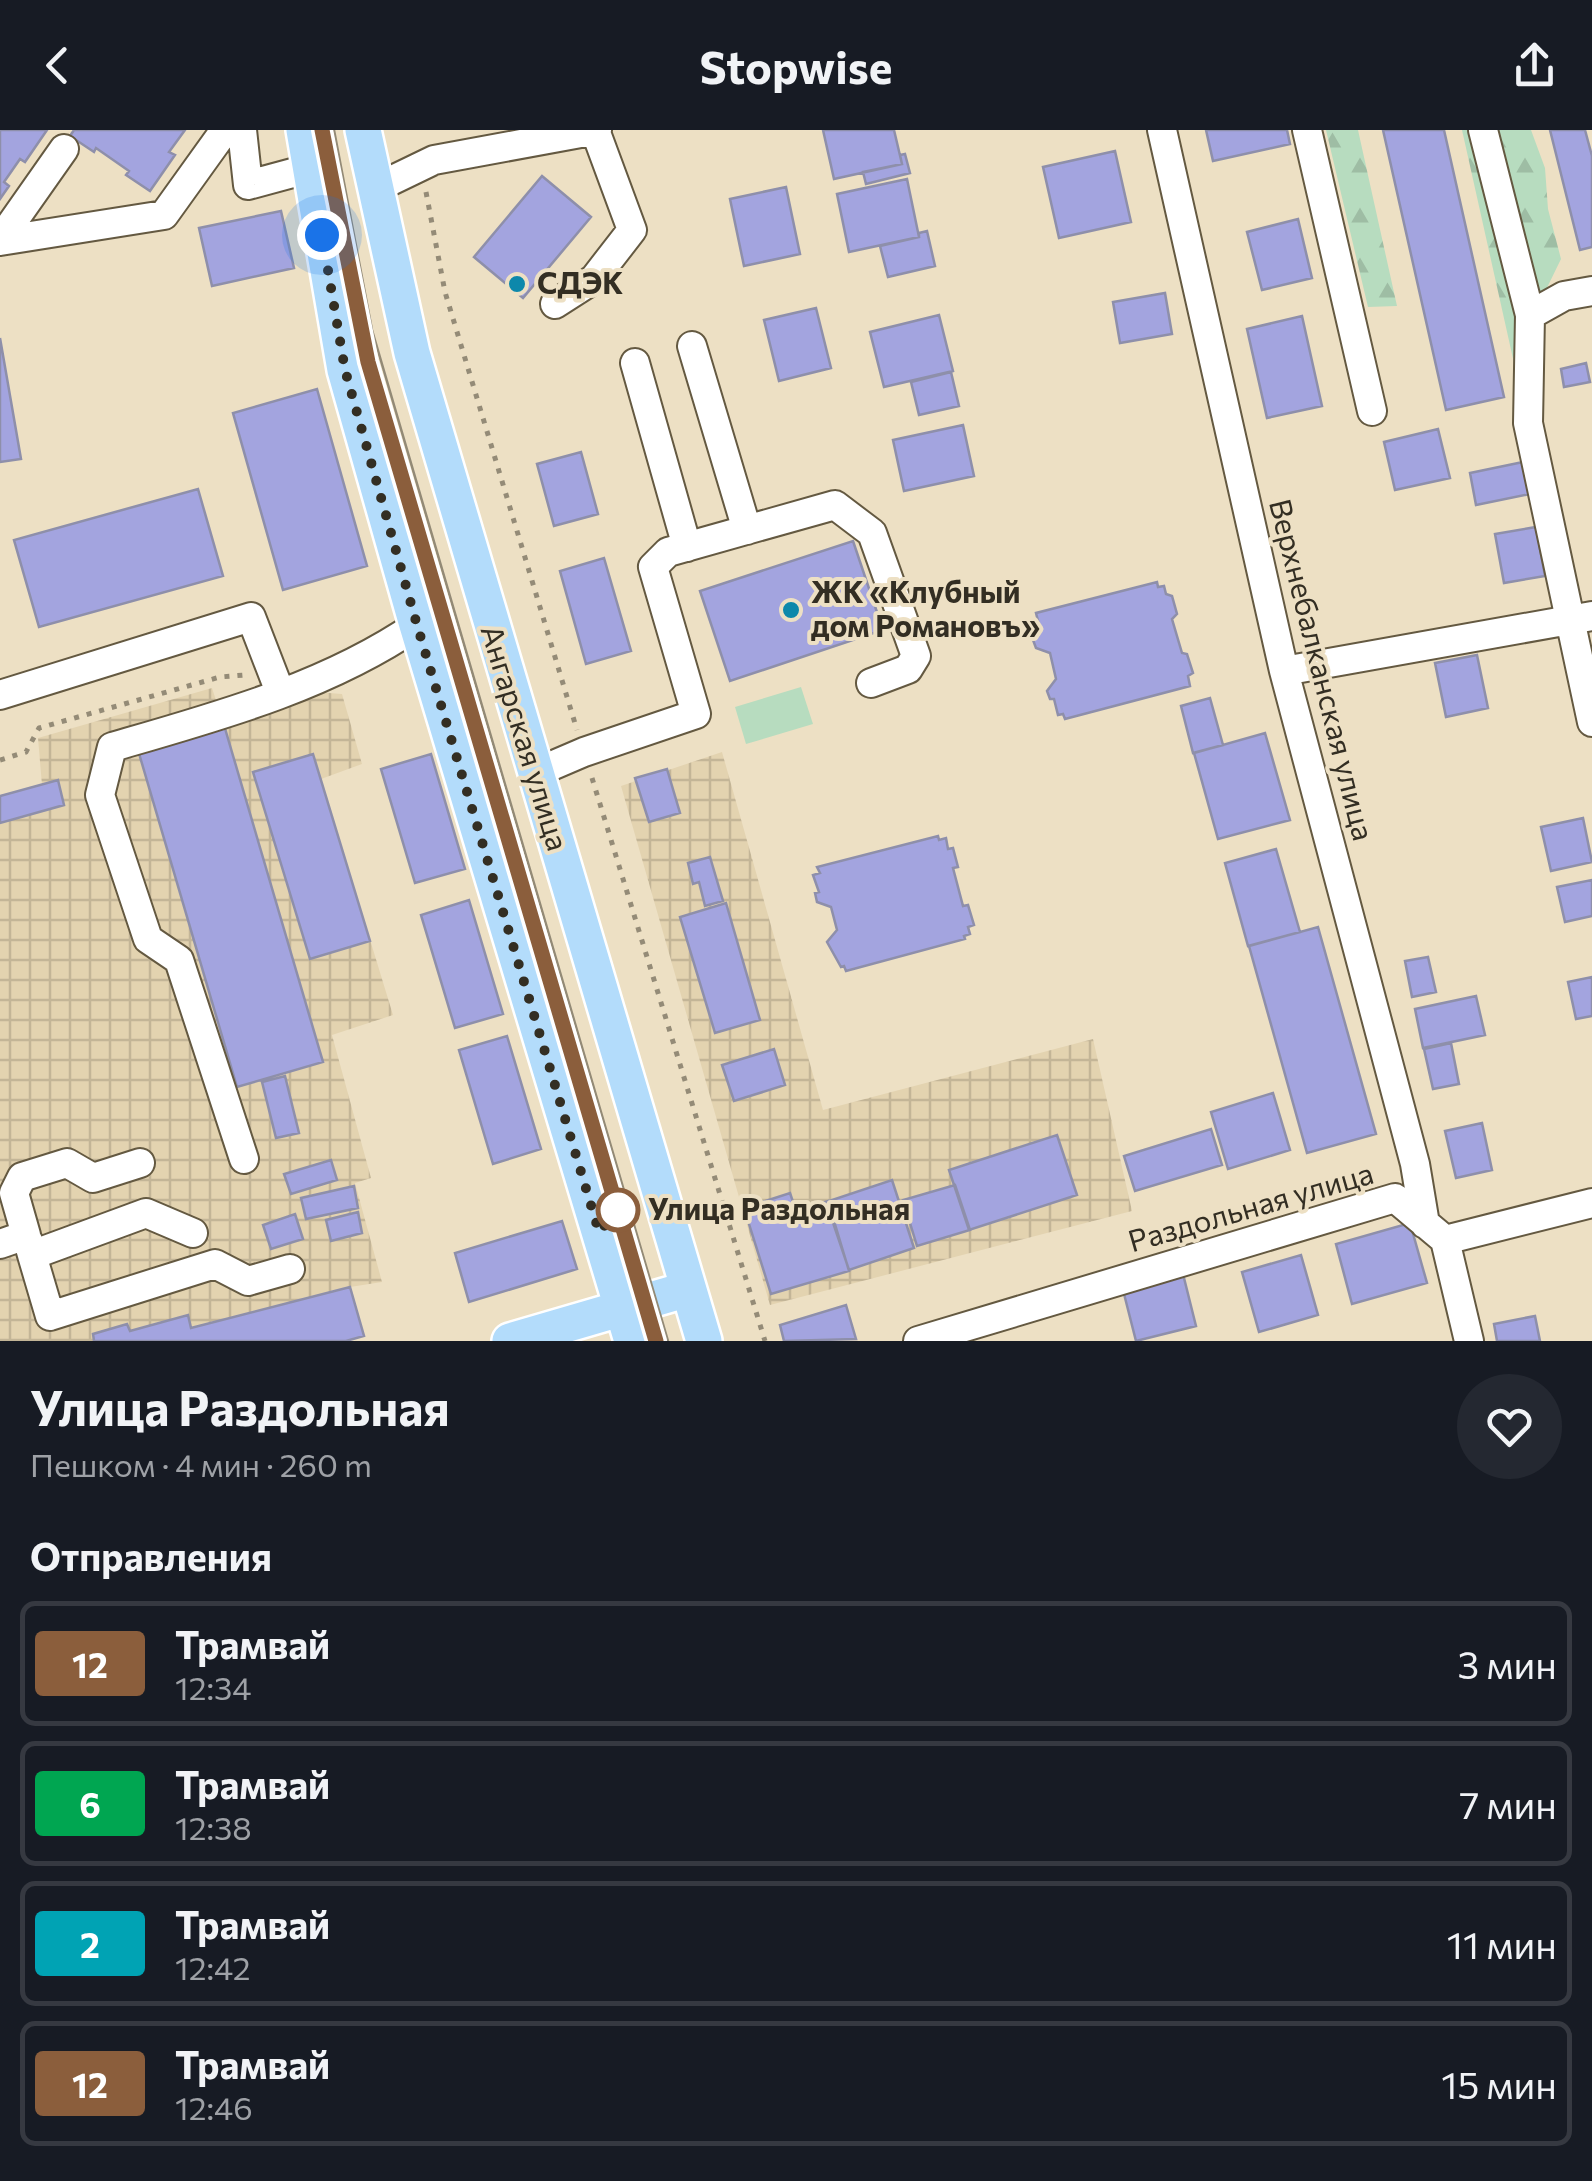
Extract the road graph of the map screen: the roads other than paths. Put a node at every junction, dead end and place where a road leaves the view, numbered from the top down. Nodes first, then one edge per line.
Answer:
1 (225, 130) edge
2 (242, 130) edge
3 (304, 130) edge
4 (362, 130) edge
5 (596, 130) edge
6 (1162, 130) edge
7 (1307, 130) edge
8 (1483, 130) edge
9 (549, 135) edge
10 (64, 149) dead end
11 (311, 168) junction
12 (374, 189) junction
13 (0, 241) edge
14 (1592, 291) edge
15 (555, 304) dead end
16 (1530, 316) junction
17 (692, 346) dead end
18 (636, 363) dead end
19 (1372, 411) dead end
20 (747, 530) junction
21 (687, 547) junction
22 (1580, 619) edge
23 (417, 625) junction
24 (1284, 671) junction
25 (270, 683) junction
26 (871, 684) dead end
27 (0, 695) edge
28 (1592, 722) edge
29 (535, 773) junction
30 (244, 1159) dead end
31 (140, 1164) dead end
32 (1592, 1203) edge
33 (1435, 1232) junction
34 (193, 1233) dead end
35 (19, 1245) edge
36 (290, 1269) dead end
37 (688, 1289) junction
38 (627, 1324) edge
39 (510, 1341) edge
40 (704, 1341) edge
41 (918, 1341) edge
42 (1470, 1341) edge

1 - 13 street
2 - 11 street
3 - 11 main road
4 - 12 main road, Ангарская улица
5 - 9 street
5 - 15 street
6 - 24 street, Верхнебалканская улица
7 - 19 street
8 - 16 street
9 - 12 street
10 - 13 street
11 - 23 main road
12 - 29 main road, Ангарская улица
14 - 16 street
16 - 22 street
17 - 20 street
18 - 21 street
20 - 21 street
20 - 26 street
21 - 29 street
22 - 24 street
22 - 28 street
23 - 25 street
23 - 38 main road
24 - 33 street, Верхнебалканская улица
25 - 27 street
25 - 30 street
29 - 37 main road, Ангарская улица
31 - 35 street
32 - 33 street
33 - 41 street, Раздольная улица
33 - 42 street, Верхнебалканская улица
34 - 35 street
35 - 36 street
37 - 38 main road
37 - 40 main road, Ангарская улица
38 - 39 main road

